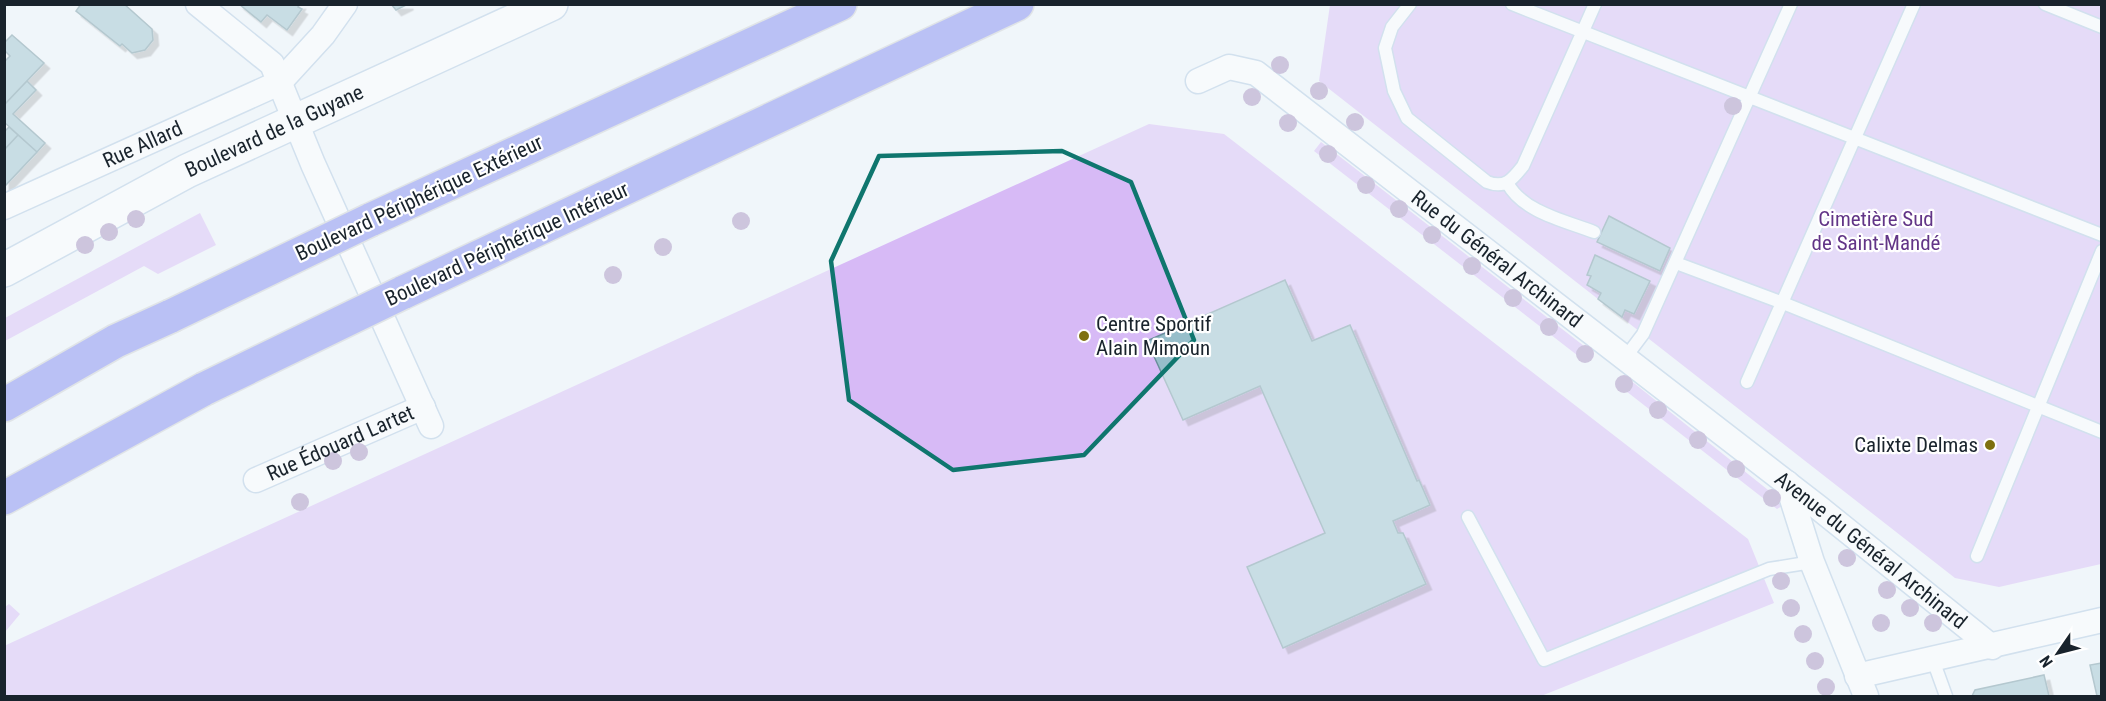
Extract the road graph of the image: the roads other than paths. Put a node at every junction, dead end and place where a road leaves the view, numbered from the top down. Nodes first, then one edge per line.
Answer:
1 (198, 4) edge
2 (345, 4) edge
3 (551, 4) edge
4 (840, 4) edge
5 (1017, 4) edge
6 (1410, 4) edge
7 (1512, 4) edge
8 (1595, 4) edge
9 (1791, 4) edge
10 (1914, 4) edge
11 (2045, 4) edge
12 (2102, 27) edge
13 (1582, 33) junction
14 (1198, 81) dead end
15 (279, 83) junction
16 (1749, 98) junction
17 (295, 122) junction
18 (1855, 137) junction
19 (1508, 184) junction
20 (4, 207) edge
21 (1594, 232) dead end
22 (2102, 235) edge
23 (2102, 251) edge
24 (1676, 263) junction
25 (4, 270) edge
26 (1783, 303) junction
27 (1625, 358) junction
28 (1747, 382) dead end
29 (4, 405) edge
30 (2038, 407) junction
31 (2102, 432) edge
32 (256, 480) dead end
33 (1787, 483) junction
34 (4, 498) edge
35 (1468, 517) dead end
36 (1977, 556) dead end
37 (1812, 562) junction
38 (2102, 620) edge
39 (1992, 647) junction
40 (1933, 660) junction
41 (1861, 686) edge
42 (1946, 696) edge

1 - 15 street, Rue Édouard Lartet
2 - 15 street
3 - 17 street, Boulevard de la Guyane
4 - 29 highway, Boulevard Périphérique Extérieur, bridge
5 - 34 highway, Boulevard Périphérique Intérieur, bridge
6 - 19 lane
7 - 13 lane
8 - 13 lane
9 - 16 lane
10 - 18 lane
11 - 12 lane
13 - 16 lane
13 - 19 lane
14 - 27 street, Rue du Général Archinard
15 - 17 street, Rue Édouard Lartet
15 - 20 street, Rue Allard
16 - 18 lane
16 - 24 lane
17 - 25 street, Boulevard de la Guyane
17 - 32 street, Rue Édouard Lartet
18 - 22 lane
18 - 26 lane
19 - 21 lane
23 - 30 lane
24 - 26 lane
24 - 27 lane
26 - 28 lane
26 - 30 lane
27 - 33 street, Rue du Général Archinard
30 - 31 lane
30 - 36 lane
33 - 37 street, Avenue du Général Archinard
33 - 39 street, Avenue du Général Archinard
35 - 37 lane
37 - 41 street, Avenue du Général Archinard
38 - 39 street
39 - 40 street
40 - 41 street
40 - 42 lane

